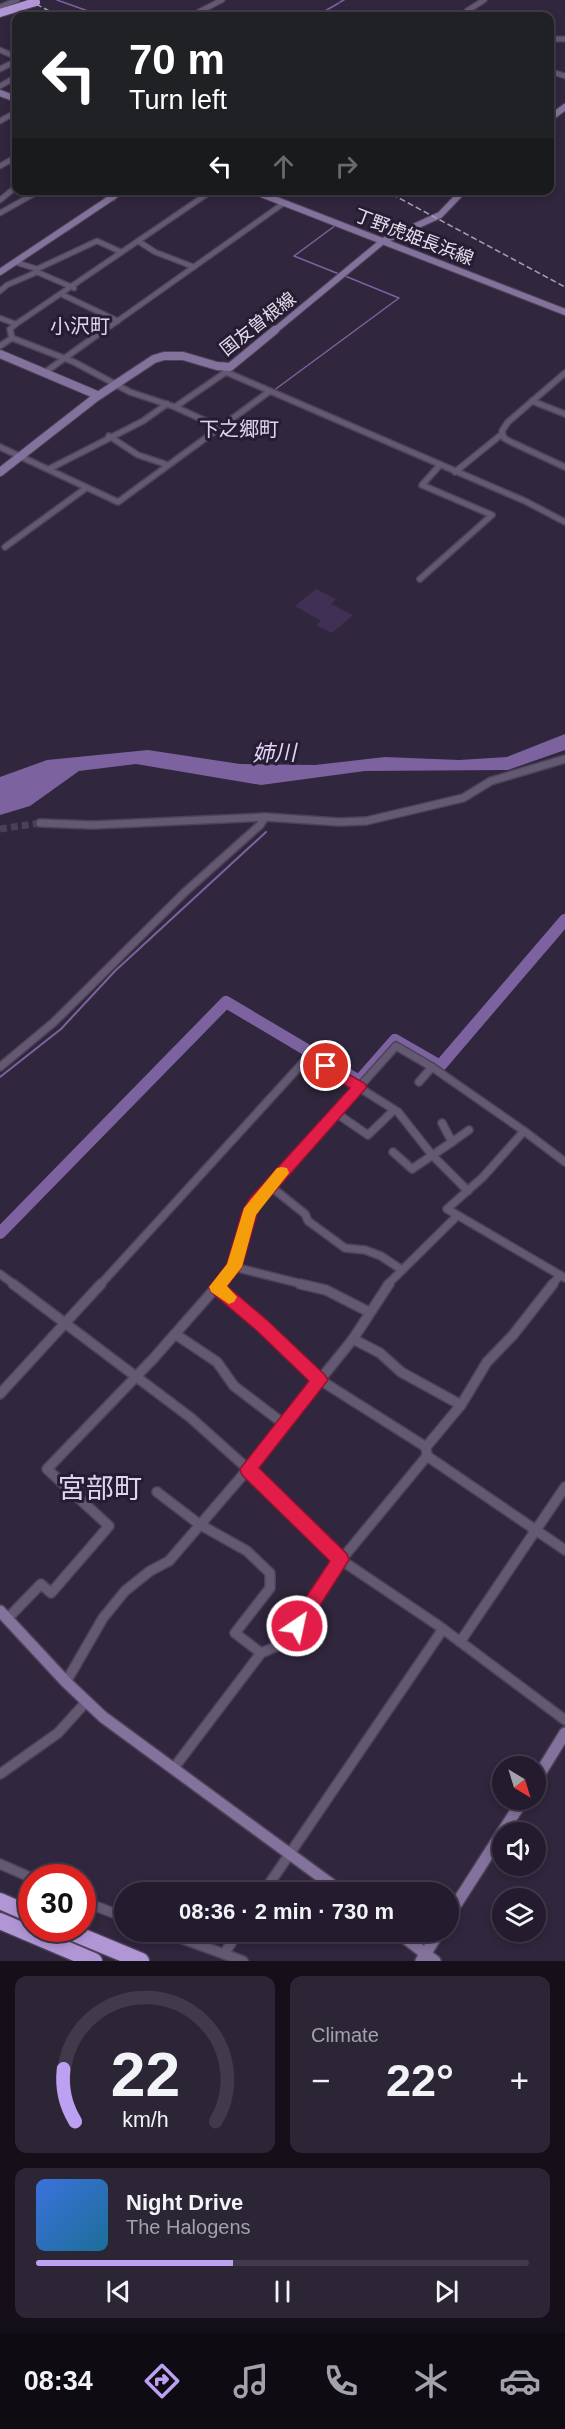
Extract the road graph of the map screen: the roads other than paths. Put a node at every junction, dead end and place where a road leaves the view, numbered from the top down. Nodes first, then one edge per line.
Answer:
1 (17, 0) edge
2 (222, 0) edge
3 (484, 0) edge
4 (0, 2) edge
5 (35, 2) edge
6 (7, 4) junction
7 (0, 7) edge
8 (199, 12) edge
9 (471, 12) edge
10 (0, 13) edge
11 (565, 39) edge
12 (556, 40) joint
13 (565, 44) edge
14 (565, 107) edge
15 (558, 112) junction
16 (565, 114) edge
17 (554, 115) edge
18 (12, 190) edge
19 (32, 195) edge
20 (106, 195) edge
21 (117, 195) edge
22 (206, 195) edge
23 (264, 195) edge
24 (459, 195) edge
25 (113, 198) junction
26 (0, 200) edge
27 (284, 203) junction
28 (0, 213) edge
29 (138, 241) junction
30 (383, 242) junction
31 (120, 252) junction
32 (15, 262) junction
33 (194, 267) junction
34 (37, 270) junction
35 (0, 272) edge
36 (74, 288) junction
37 (0, 291) edge
38 (63, 295) junction
39 (565, 312) edge
40 (0, 318) edge
41 (118, 321) junction
42 (16, 324) junction
43 (12, 338) junction
44 (0, 346) edge
45 (0, 354) edge
46 (64, 358) junction
47 (226, 370) junction
48 (44, 373) junction
49 (565, 373) edge
50 (115, 384) junction
51 (270, 391) junction
52 (97, 395) junction
53 (532, 401) junction
54 (167, 404) junction
55 (174, 407) junction
56 (565, 414) edge
57 (219, 427) junction
58 (502, 434) junction
59 (109, 436) junction
60 (0, 447) edge
61 (18, 458) junction
62 (168, 465) junction
63 (440, 465) junction
64 (565, 467) edge
65 (49, 469) junction
66 (0, 472) edge
67 (455, 472) junction
68 (86, 488) junction
69 (565, 522) edge
70 (5, 547) dead end
71 (420, 579) dead end
72 (565, 759) edge
73 (265, 817) junction
74 (40, 823) tunnel mouth
75 (0, 1067) edge
76 (432, 1067) junction
77 (419, 1082) dead end
78 (359, 1087) junction
79 (394, 1110) junction
80 (336, 1113) junction
81 (442, 1124) dead end
82 (469, 1130) dead end
83 (524, 1131) junction
84 (452, 1142) junction
85 (393, 1152) dead end
86 (432, 1155) junction
87 (565, 1162) edge
88 (270, 1186) junction
89 (468, 1191) junction
90 (457, 1216) junction
91 (234, 1267) junction
92 (402, 1270) junction
93 (0, 1274) edge
94 (563, 1276) edge
95 (217, 1287) junction
96 (369, 1312) junction
97 (66, 1323) junction
98 (175, 1334) junction
99 (353, 1339) junction
100 (137, 1376) junction
101 (320, 1380) junction
102 (0, 1394) edge
103 (461, 1406) junction
104 (284, 1424) junction
105 (427, 1452) junction
106 (248, 1469) junction
107 (565, 1486) edge
108 (157, 1492) dead end
109 (199, 1524) junction
110 (536, 1530) junction
111 (565, 1550) edge
112 (341, 1560) junction
113 (4, 1615) edge
114 (443, 1629) junction
115 (460, 1642) junction
116 (261, 1653) junction
117 (66, 1682) junction
118 (86, 1702) junction
119 (565, 1720) edge
120 (565, 1733) edge
121 (546, 1764) edge
122 (173, 1769) junction
123 (0, 1774) edge
124 (517, 1810) edge
125 (289, 1854) junction
126 (0, 1864) edge
127 (18, 1872) edge
128 (270, 1882) edge
129 (328, 1882) edge
130 (459, 1900) edge
131 (0, 1901) edge
132 (96, 1906) edge
133 (18, 1909) edge
134 (114, 1913) edge
135 (0, 1921) edge
136 (95, 1942) edge
137 (193, 1942) edge
138 (231, 1942) edge
139 (409, 1942) edge
140 (434, 1942) edge
141 (224, 1953) junction
142 (427, 1958) edge
143 (94, 1961) edge
144 (141, 1961) edge
145 (243, 1961) edge

1 - 6 street
2 - 8 street
3 - 9 street
4 - 6 street
5 - 10 highway
6 - 7 street
11 - 12 street
12 - 13 street
14 - 15 main road
15 - 16 street
15 - 17 main road
18 - 26 street
19 - 28 street
20 - 25 street
21 - 25 main road
22 - 29 street
23 - 27 main road, 丁野虎姫長浜線
24 - 30 main road, 国友曽根線
25 - 32 main road
27 - 30 main road, 丁野虎姫長浜線
27 - 33 street
29 - 31 street
29 - 33 street
30 - 39 main road, 丁野虎姫長浜線
30 - 47 main road, 国友曽根線
31 - 34 street
31 - 36 street
32 - 34 street
32 - 35 main road
33 - 41 street
34 - 36 street
34 - 37 street
36 - 38 street
38 - 41 street
38 - 42 street
40 - 42 street
41 - 46 street
42 - 43 street
43 - 44 street
43 - 46 street
45 - 48 main road
46 - 48 street
46 - 50 street
47 - 50 main road, 国友曽根線
47 - 51 street
47 - 55 street
48 - 52 main road
49 - 53 street
50 - 52 main road, 国友曽根線
50 - 54 street
51 - 57 street
51 - 63 street
52 - 61 main road, 国友曽根線
53 - 56 street
53 - 58 street
54 - 55 street
54 - 59 street
55 - 57 street
57 - 62 street
58 - 64 street
58 - 67 street
59 - 62 street
59 - 65 street
60 - 61 street
61 - 65 street
61 - 66 main road, 国友曽根線
62 - 68 street
63 - 67 street
63 - 71 street
65 - 68 street
67 - 69 street
68 - 70 street
72 - 73 street
73 - 74 street
73 - 75 street
76 - 77 street
76 - 78 street
76 - 83 street
78 - 79 street
78 - 80 street
78 - 97 street
79 - 80 street
79 - 86 street
80 - 88 street
81 - 84 street
82 - 84 street
83 - 87 street
83 - 89 street
84 - 86 street
85 - 86 street
86 - 89 street
88 - 91 street
88 - 92 street
89 - 90 street
90 - 92 street
90 - 94 street
91 - 95 street
91 - 96 street
92 - 96 street
93 - 97 street
94 - 103 street
95 - 98 street
95 - 101 street
96 - 99 street
97 - 100 street
97 - 102 street
98 - 100 street
98 - 104 street
99 - 101 street
99 - 103 street
100 - 106 street
100 - 113 street
101 - 104 street
101 - 105 street
103 - 105 street
104 - 106 street
105 - 110 street
105 - 112 street
106 - 109 street
106 - 112 street
107 - 110 street
108 - 109 street
109 - 116 street
109 - 117 street
110 - 111 street
110 - 115 street
112 - 114 street
112 - 116 street
113 - 117 main road
114 - 115 street
114 - 125 street
115 - 119 street
116 - 122 street
117 - 118 main road
118 - 122 main road
118 - 123 street
120 - 121 main road
122 - 125 main road
124 - 130 main road
125 - 128 street
125 - 129 main road
126 - 127 street
131 - 133 highway
132 - 134 street
135 - 143 highway
136 - 144 highway
137 - 141 street
138 - 141 street
139 - 142 main road
140 - 142 main road
141 - 145 street

